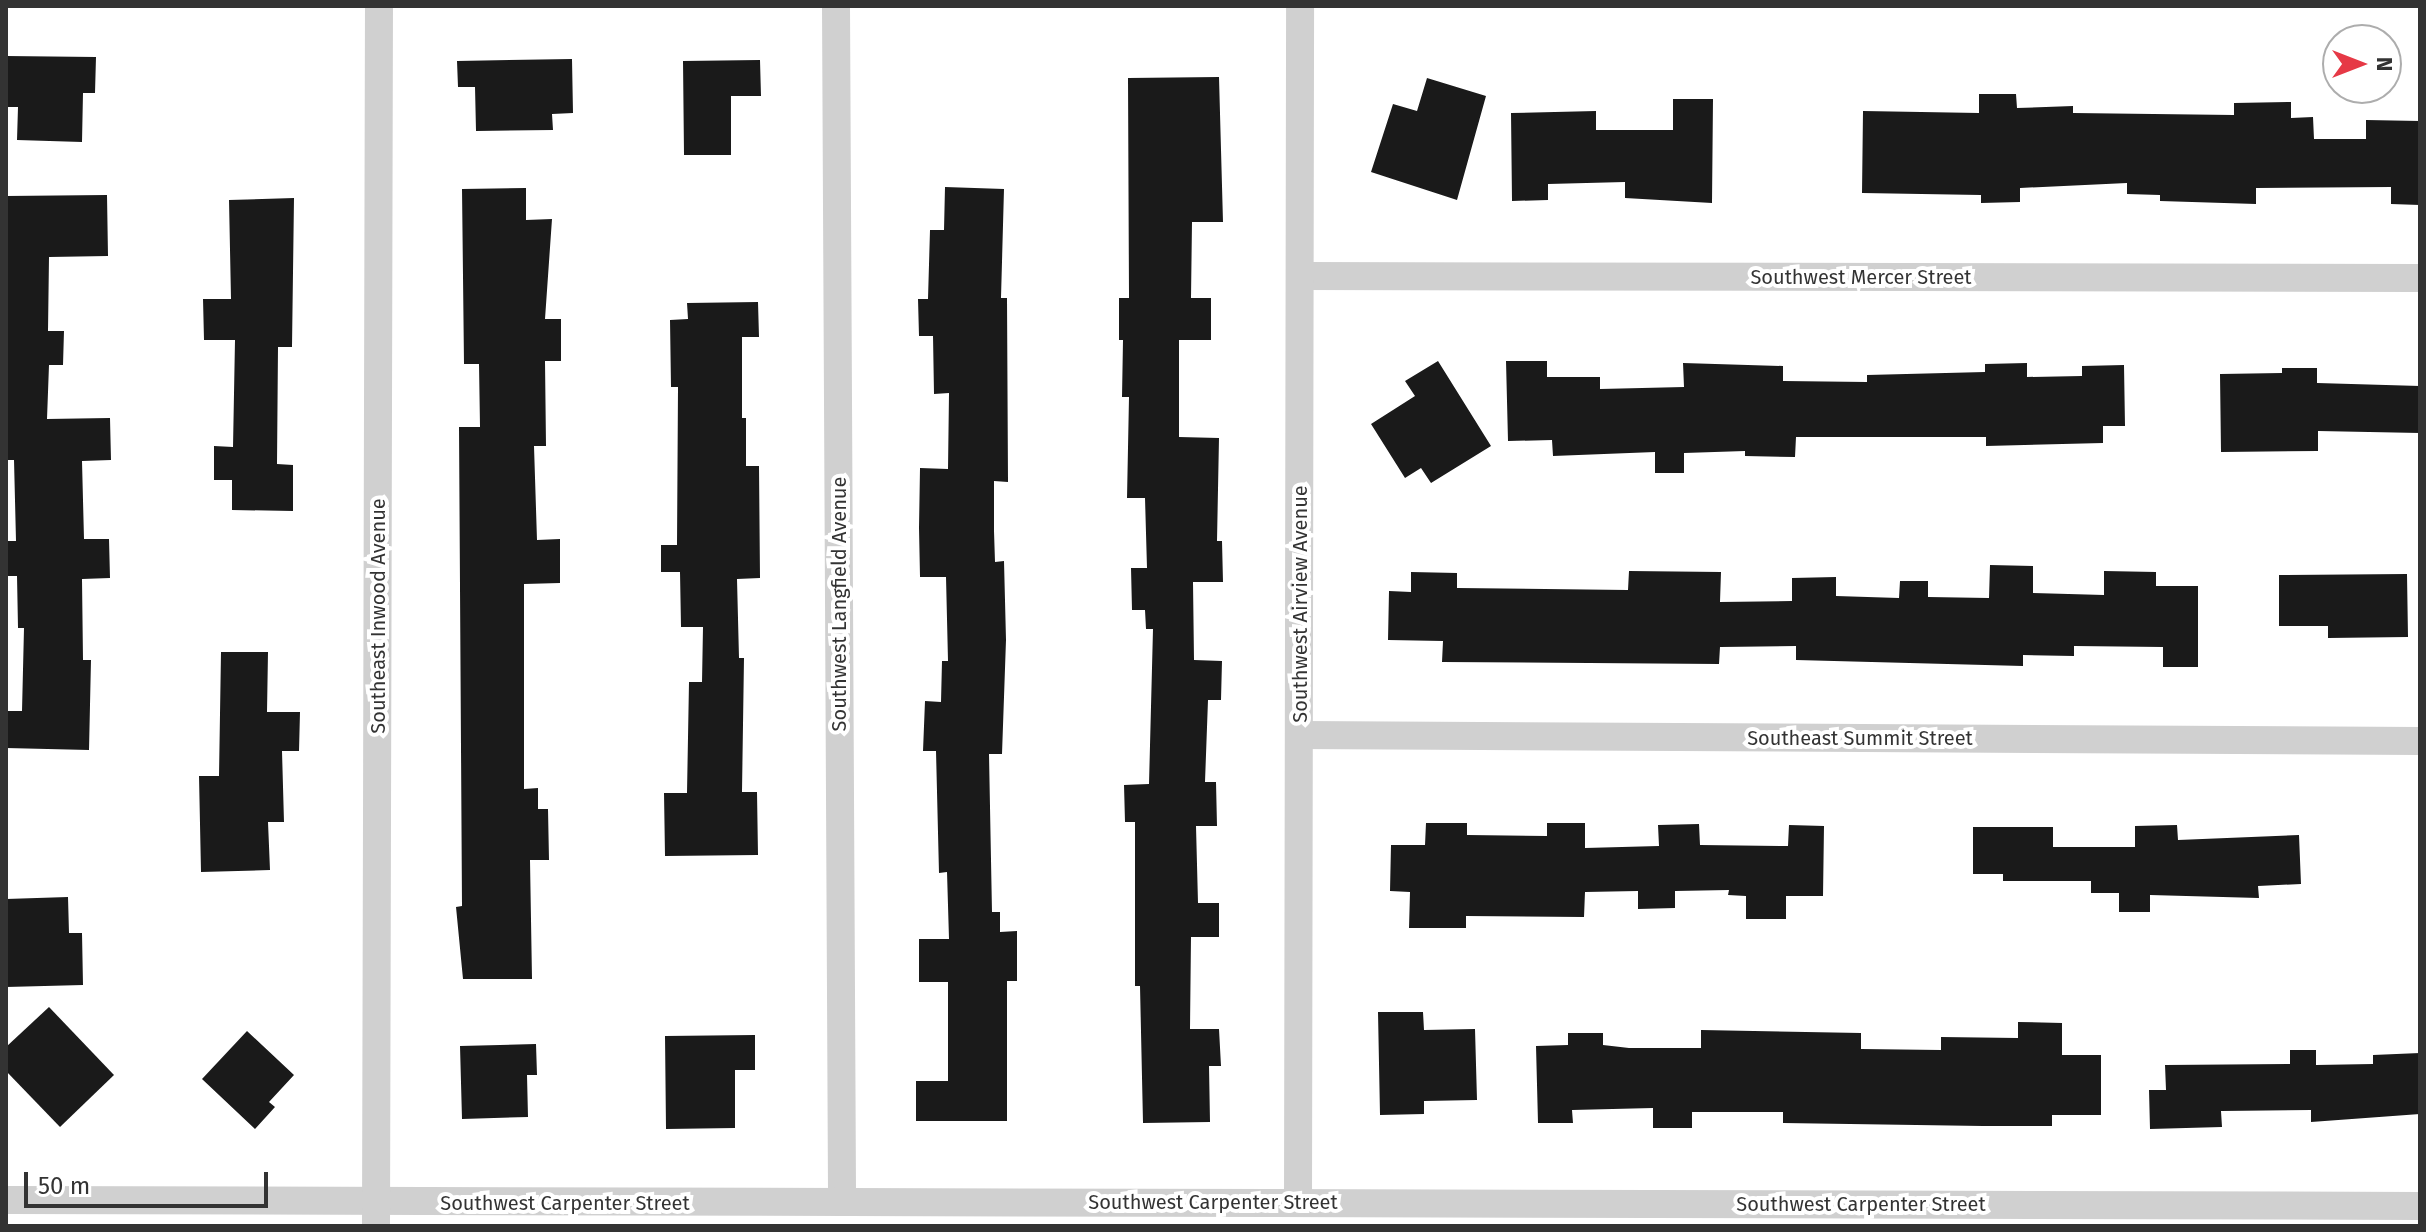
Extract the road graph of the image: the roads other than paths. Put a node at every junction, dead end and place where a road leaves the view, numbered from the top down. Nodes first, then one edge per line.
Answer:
1 (379, 6) edge
2 (836, 6) edge
3 (1300, 6) edge
4 (1301, 276) junction
5 (2420, 278) edge
6 (1300, 735) junction
7 (2420, 741) edge
8 (6, 1200) edge
9 (842, 1202) junction
10 (1298, 1202) junction
11 (2420, 1206) edge
12 (376, 1214) edge

1 - 12 street, Southeast Inwood Avenue
2 - 9 street, Southwest Langfield Avenue
3 - 4 street, Southwest Airview Avenue
4 - 5 street, Southwest Mercer Street
4 - 6 street, Southwest Airview Avenue
6 - 7 street, Southeast Summit Street
6 - 10 street, Southwest Airview Avenue
8 - 12 street, Southwest Carpenter Street
9 - 10 street, Southwest Carpenter Street
9 - 12 street, Southwest Carpenter Street
10 - 11 street, Southwest Carpenter Street

